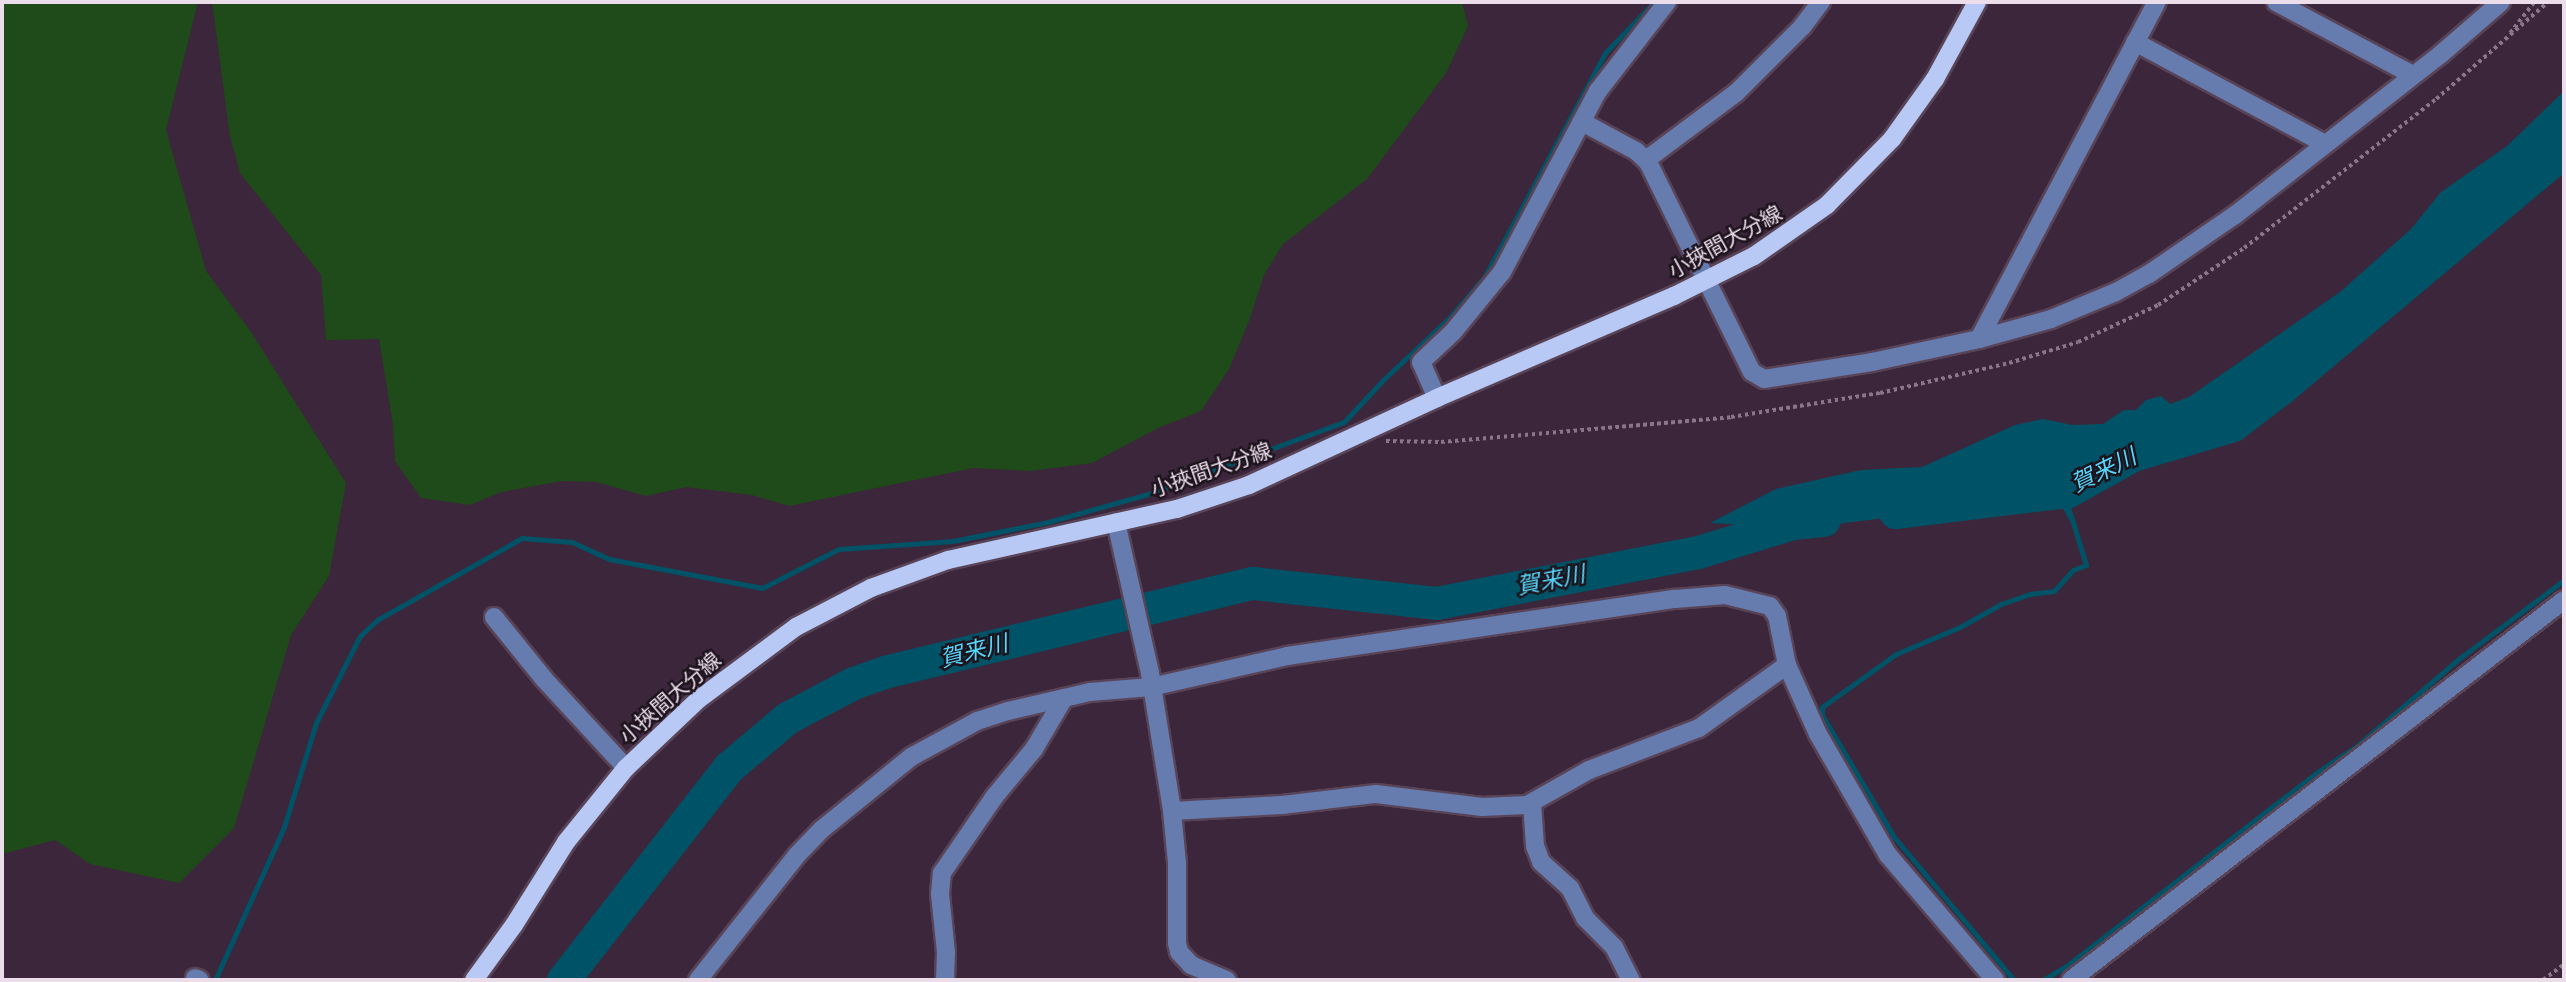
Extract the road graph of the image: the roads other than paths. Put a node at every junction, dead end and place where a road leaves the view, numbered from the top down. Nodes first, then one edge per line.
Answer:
1 (1667, 2) edge
2 (1821, 2) edge
3 (1977, 2) edge
4 (2157, 2) edge
5 (2276, 2) edge
6 (2501, 2) edge
7 (2136, 42) junction
8 (2413, 75) junction
9 (1582, 122) junction
10 (2325, 144) junction
11 (1646, 160) junction
12 (1707, 280) junction
13 (1979, 339) junction
14 (1437, 398) junction
15 (1116, 522) junction
16 (2564, 600) edge
17 (494, 617) dead end
18 (1787, 666) junction
19 (1150, 680) junction
20 (1064, 698) junction
21 (626, 768) junction
22 (1532, 803) junction
23 (1172, 811) junction
24 (474, 980) edge
25 (698, 980) edge
26 (945, 980) edge
27 (1227, 980) edge
28 (1631, 980) edge
29 (1995, 980) edge
30 (2071, 980) edge

1 - 9 street
2 - 11 street
3 - 12 main road, 小挾間大分線
4 - 7 street
5 - 8 street
6 - 8 street
7 - 10 street
7 - 13 street
8 - 10 street
9 - 11 street
9 - 14 street
10 - 13 street
11 - 12 street
12 - 13 street
12 - 14 main road, 小挾間大分線
14 - 15 main road, 小挾間大分線
15 - 19 street
15 - 21 main road, 小挾間大分線
16 - 30 street
17 - 21 street
18 - 19 street
18 - 22 street
18 - 29 street
19 - 20 street
19 - 23 street
20 - 25 street
20 - 26 street
21 - 24 main road, 小挾間大分線
22 - 23 street
22 - 28 street
23 - 27 street

